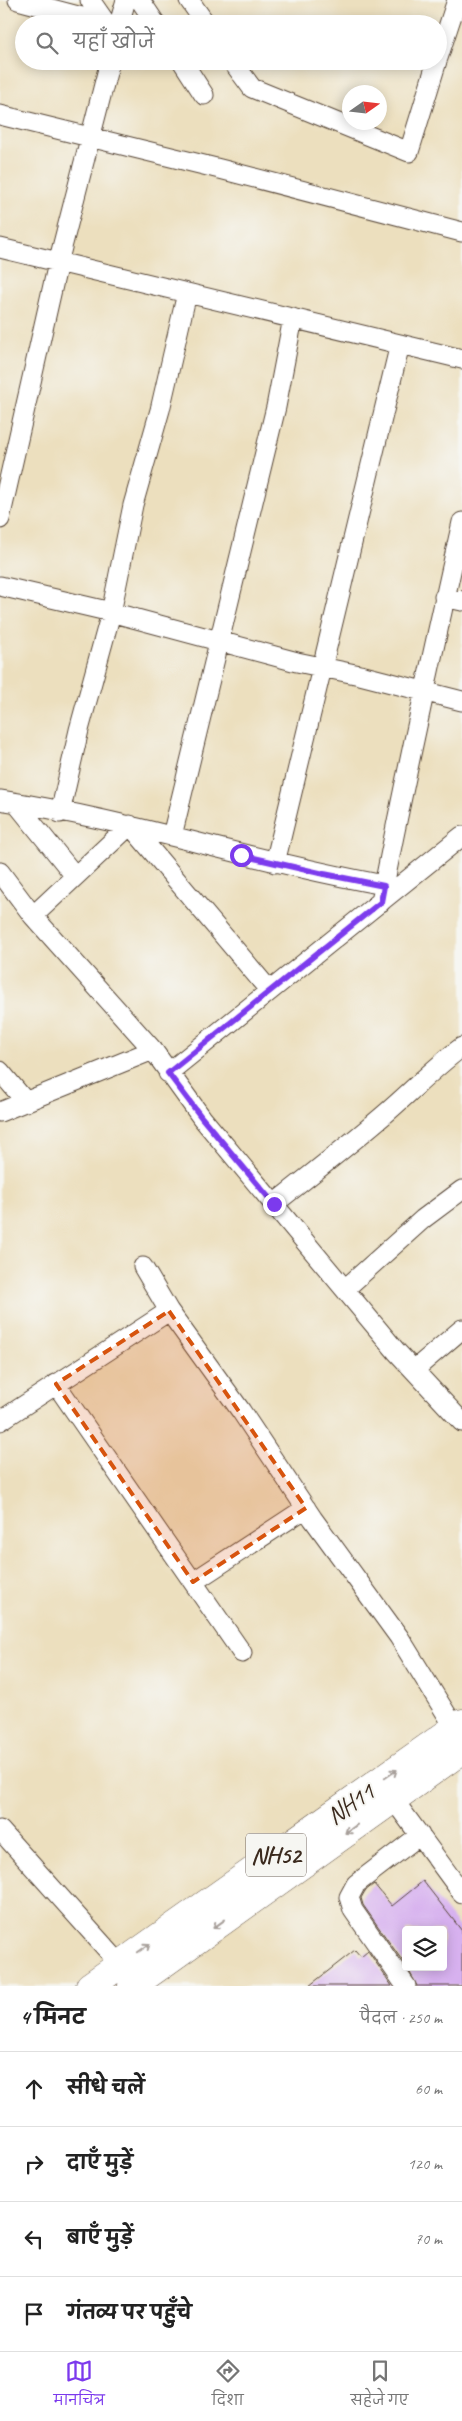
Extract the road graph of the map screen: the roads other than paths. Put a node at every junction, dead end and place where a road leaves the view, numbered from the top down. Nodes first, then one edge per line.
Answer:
1 (18, 0) edge
2 (90, 0) edge
3 (126, 0) edge
4 (140, 0) edge
5 (188, 0) edge
6 (457, 0) edge
7 (41, 3) edge
8 (79, 15) edge
9 (101, 15) edge
10 (122, 15) edge
11 (150, 15) edge
12 (199, 15) edge
13 (447, 32) edge
14 (108, 70) edge
15 (188, 70) edge
16 (239, 70) edge
17 (435, 70) edge
18 (204, 95) dead end
19 (0, 115) edge
20 (90, 138) junction
21 (462, 232) edge
22 (0, 248) edge
23 (58, 262) junction
24 (187, 293) junction
25 (293, 318) junction
26 (400, 344) junction
27 (462, 359) edge
28 (0, 519) edge
29 (462, 522) edge
30 (0, 586) edge
31 (453, 599) edge
32 (111, 612) junction
33 (220, 641) junction
34 (322, 668) junction
35 (425, 691) junction
36 (462, 701) edge
37 (8, 802) edge
38 (60, 813) junction
39 (130, 826) junction
40 (172, 836) junction
41 (462, 836) edge
42 (275, 863) junction
43 (0, 872) edge
44 (75, 876) junction
45 (383, 894) junction
46 (33, 916) junction
47 (270, 990) junction
48 (462, 1047) edge
49 (152, 1050) junction
50 (0, 1071) edge
51 (168, 1073) junction
52 (26, 1102) junction
53 (0, 1112) edge
54 (462, 1190) edge
55 (274, 1204) junction
56 (143, 1267) dead end
57 (345, 1290) junction
58 (169, 1311) junction
59 (462, 1329) edge
60 (414, 1370) junction
61 (56, 1384) junction
62 (0, 1421) edge
63 (462, 1422) edge
64 (306, 1508) junction
65 (193, 1582) junction
66 (242, 1654) dead end
67 (460, 1734) edge
68 (393, 1799) junction
69 (0, 1830) edge
70 (420, 1835) junction
71 (462, 1893) edge
72 (126, 1975) edge
73 (90, 1986) edge
74 (405, 1986) edge

1 - 7 street
2 - 9 street
3 - 10 street
4 - 11 street
5 - 12 street
6 - 13 street
7 - 8 street
14 - 20 street
15 - 18 street
16 - 17 street
19 - 20 street
20 - 21 street
20 - 23 street
22 - 23 street
23 - 24 street
23 - 28 street
24 - 25 street
24 - 32 street
25 - 26 street
25 - 33 street
26 - 27 street
26 - 34 street
29 - 31 street
30 - 32 street
31 - 35 street
32 - 33 street
32 - 38 street
33 - 34 street
33 - 40 street
34 - 35 street
34 - 42 street
35 - 36 street
35 - 45 street
37 - 38 street
37 - 44 street
38 - 39 street
39 - 40 street
39 - 44 street
39 - 47 street
40 - 42 street
41 - 45 street
42 - 45 street
43 - 46 street
44 - 46 street
45 - 47 street
46 - 49 street
47 - 51 street
48 - 55 street
49 - 51 street
49 - 52 street
50 - 52 street
51 - 55 street
52 - 53 street
54 - 57 street
55 - 57 street
56 - 58 street
57 - 60 street
58 - 61 street
58 - 64 street
59 - 60 street
60 - 63 street
61 - 62 street
61 - 65 street
64 - 65 street
64 - 67 street
65 - 66 street
67 - 68 highway, NH52
72 -> 67 highway, NH11 / NH52
68 - 70 street
68 -> 72 highway, NH52
69 - 72 street
70 - 71 street
70 - 74 street
72 - 73 highway, NH11 / NH52

